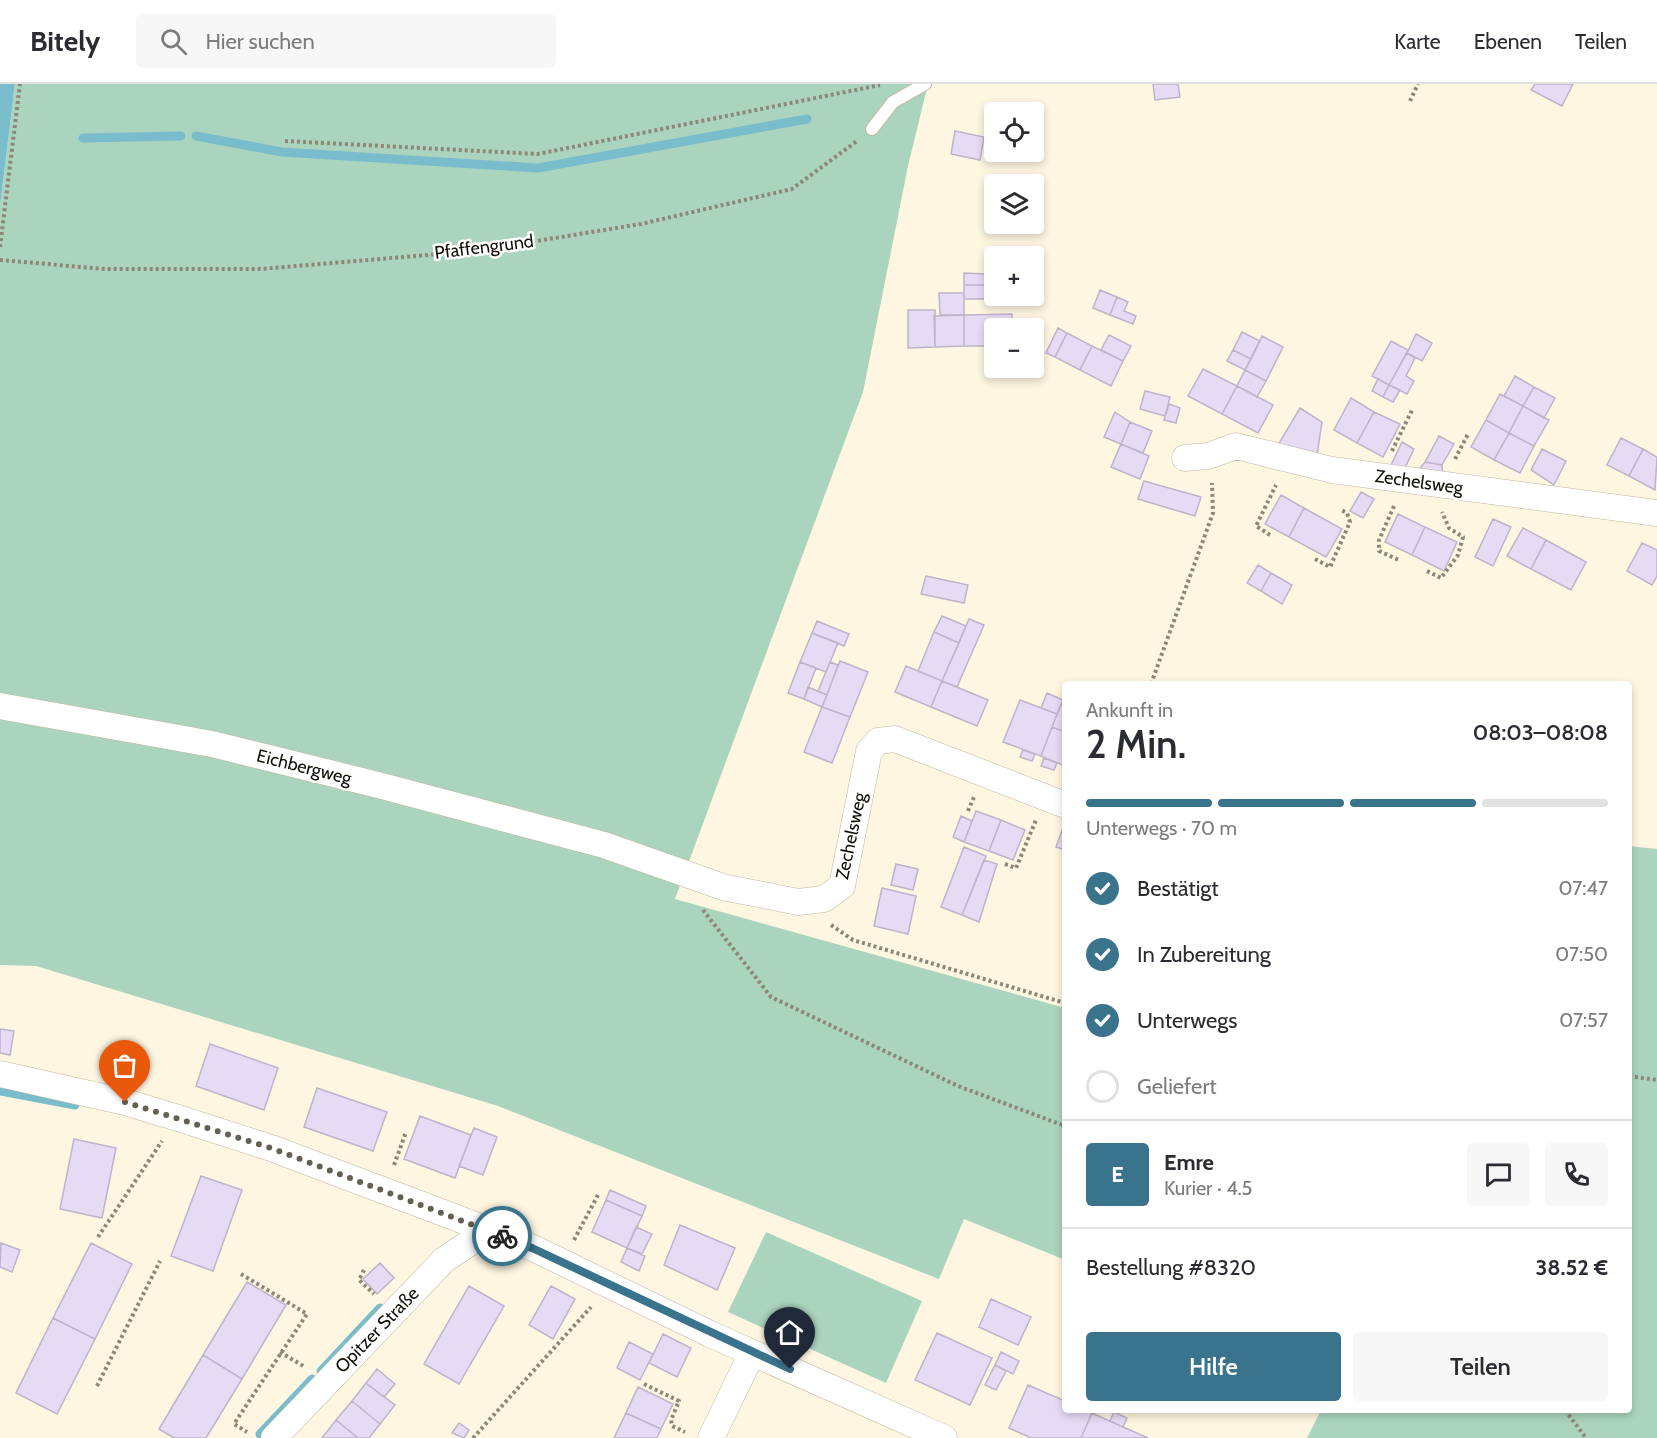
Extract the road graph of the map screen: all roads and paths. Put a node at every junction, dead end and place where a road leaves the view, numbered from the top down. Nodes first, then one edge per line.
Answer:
1 (20, 84) edge
2 (887, 84) edge
3 (925, 84) edge
4 (1418, 84) edge
5 (1410, 101) dead end
6 (872, 129) joint
7 (285, 141) dead end
8 (0, 247) edge
9 (0, 260) edge
10 (1413, 408) dead end
11 (1468, 434) dead end
12 (1185, 458) dead end
13 (1450, 469) dead end
14 (1279, 478) dead end
15 (1390, 488) junction
16 (1213, 491) dead end
17 (1442, 505) dead end
18 (1341, 510) dead end
19 (1657, 513) edge
20 (1270, 535) dead end
21 (1315, 559) dead end
22 (1398, 560) dead end
23 (1426, 571) dead end
24 (1152, 681) edge
25 (0, 706) edge
26 (1062, 804) edge
27 (1040, 810) dead end
28 (604, 845) joint
29 (1005, 864) dead end
30 (824, 898) junction
31 (699, 905) dead end
32 (1062, 1002) edge
33 (0, 1074) edge
34 (1632, 1076) edge
35 (1657, 1080) edge
36 (178, 1118) junction
37 (1062, 1125) edge
38 (406, 1132) dead end
39 (396, 1161) dead end
40 (598, 1195) dead end
41 (487, 1231) junction
42 (98, 1238) dead end
43 (573, 1241) dead end
44 (160, 1261) dead end
45 (241, 1274) dead end
46 (598, 1298) dead end
47 (752, 1353) junction
48 (644, 1384) dead end
49 (97, 1386) dead end
50 (1567, 1413) edge
51 (931, 1435) edge
52 (700, 1436) edge
53 (263, 1437) edge
54 (473, 1438) edge
55 (1586, 1438) edge

1 - 8 path
2 - 7 path
3 - 6 lane
4 - 5 path
6 - 9 path, Pfaffengrund
10 - 15 path
11 - 13 path
12 - 15 street, Zechelsweg
14 - 20 path
15 - 19 street, Zechelsweg
15 - 22 path
16 - 24 path
17 - 23 path
18 - 21 path
25 - 28 street, Eichbergweg
26 - 30 street, Zechelsweg
27 - 29 path
28 - 30 street, Zechelsweg
30 - 32 path
31 - 37 path
33 - 36 street
34 - 35 path
36 - 41 street
36 - 42 path
38 - 39 path
40 - 43 path
41 - 47 street
41 - 53 street, Opitzer Straße
44 - 49 path
45 - 53 path
46 - 54 path
47 - 51 street
47 - 52 street
48 - 52 path
50 - 55 path

